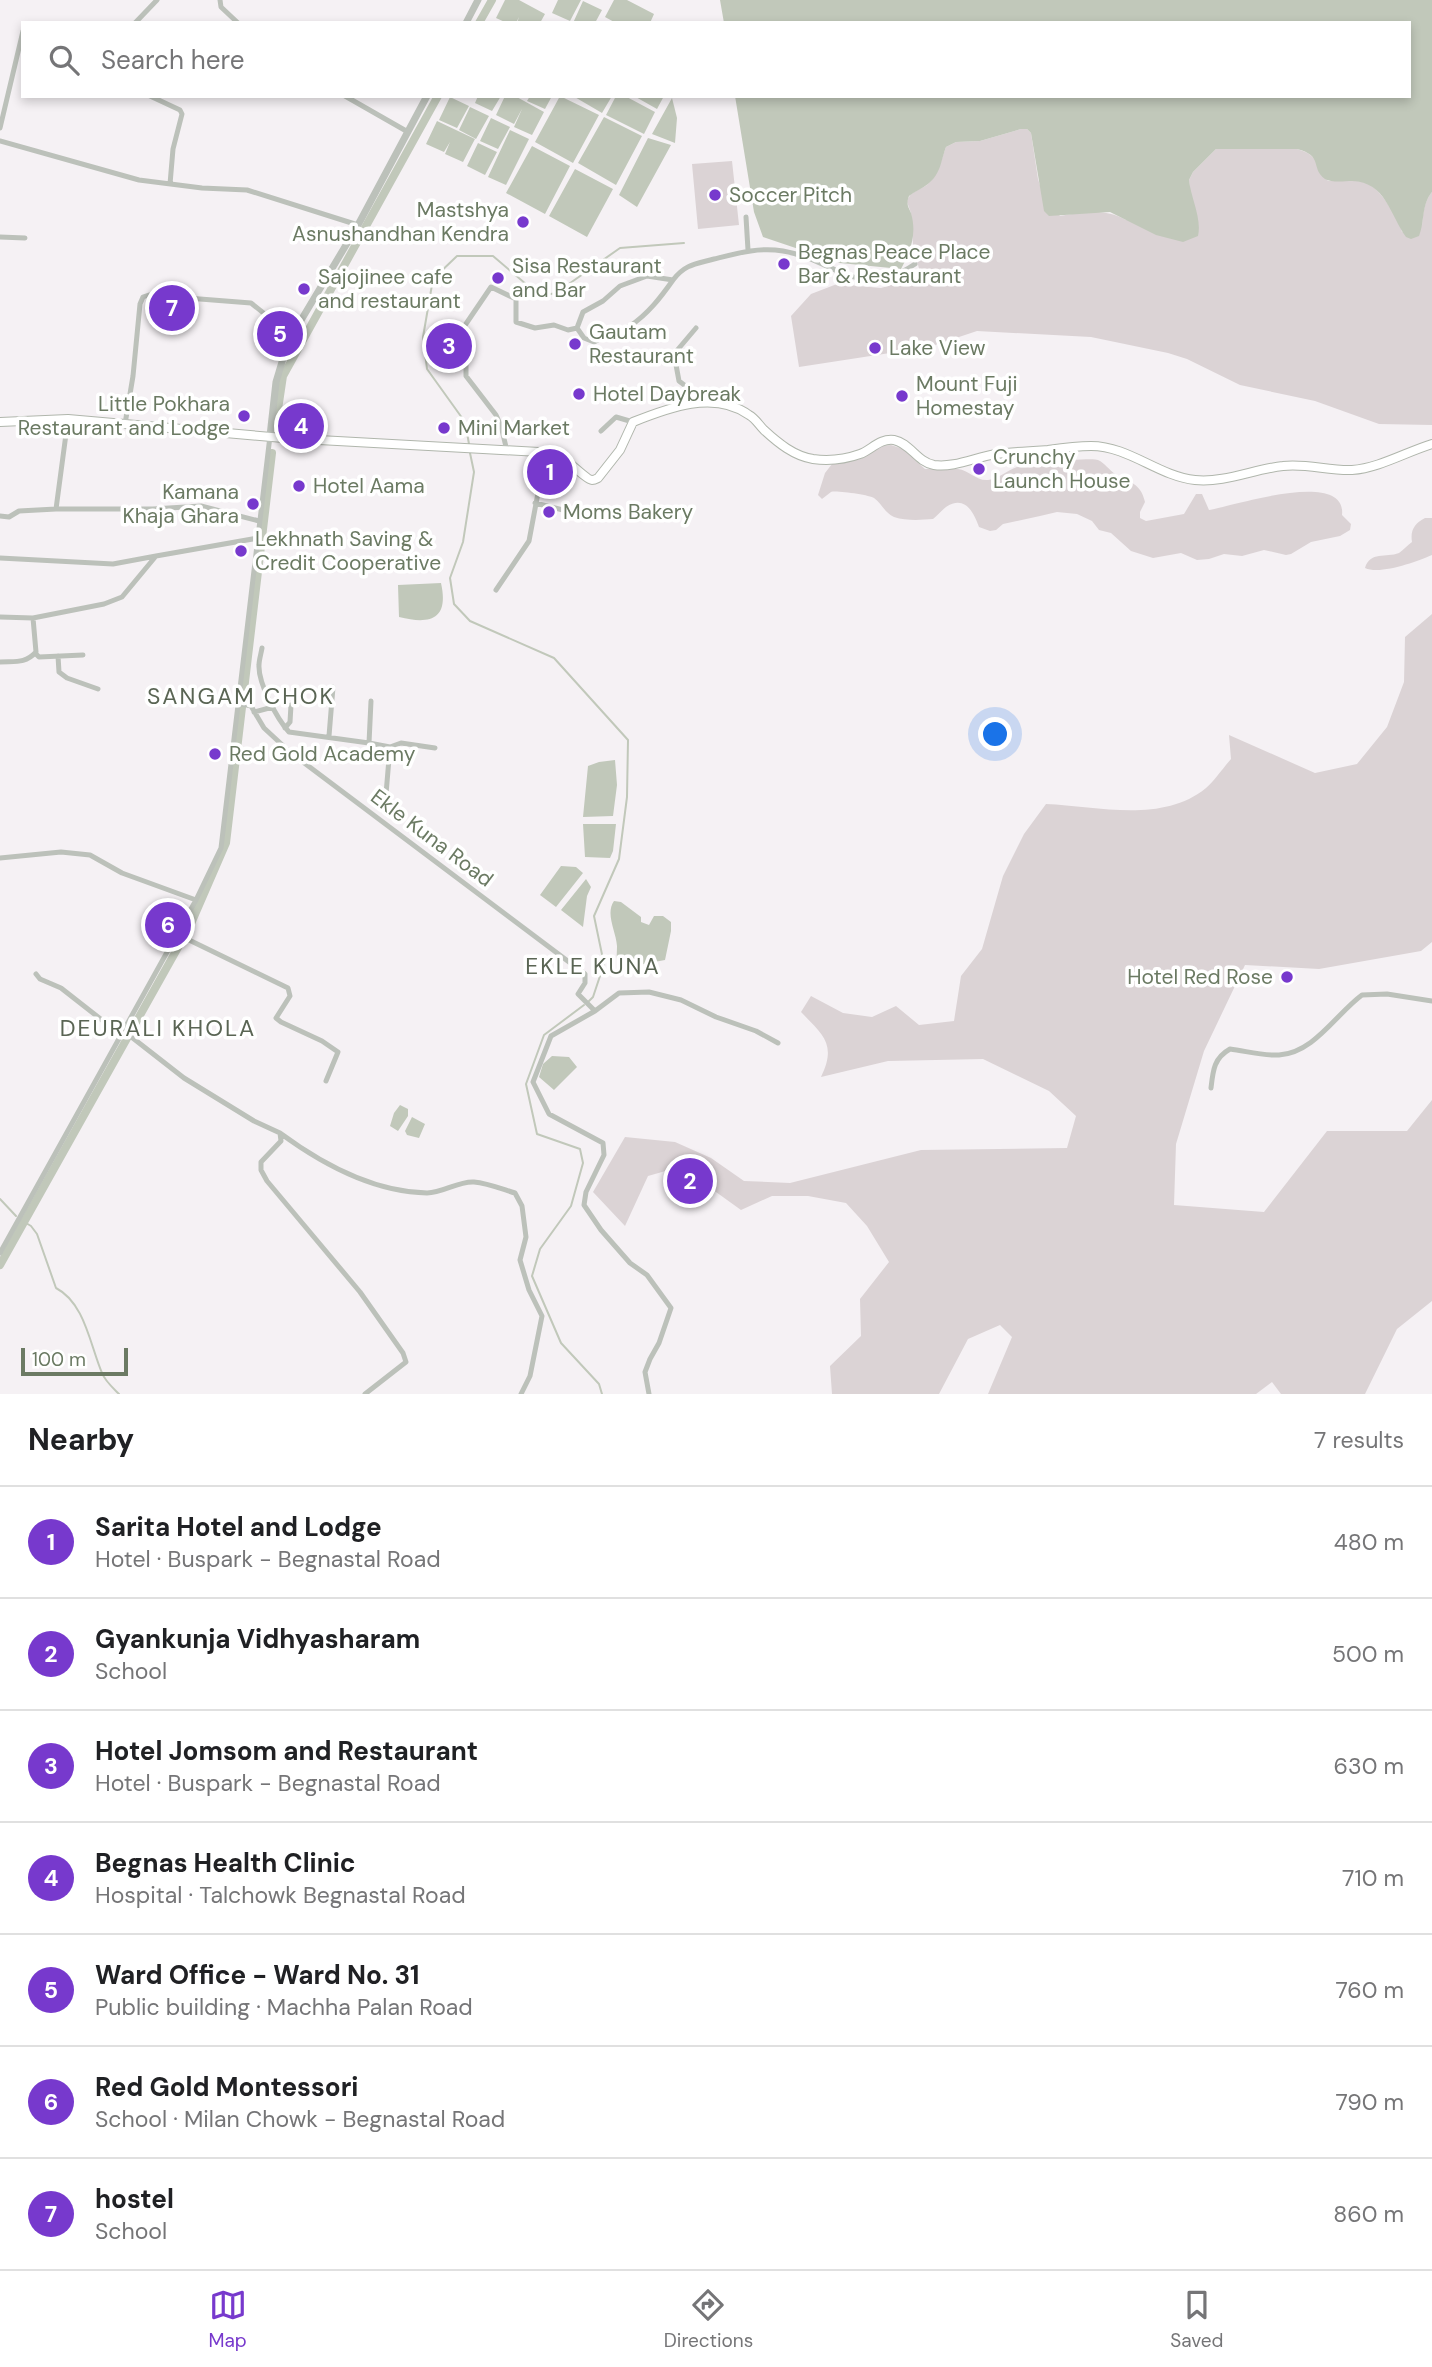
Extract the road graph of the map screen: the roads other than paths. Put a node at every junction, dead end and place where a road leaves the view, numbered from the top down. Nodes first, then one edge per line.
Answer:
1 (157, 0) edge
2 (219, 0) edge
3 (478, 0) edge
4 (137, 21) edge
5 (236, 21) edge
6 (467, 21) edge
7 (21, 39) edge
8 (154, 98) edge
9 (348, 98) edge
10 (426, 98) edge
11 (0, 128) edge
12 (408, 132) junction
13 (0, 141) edge
14 (170, 184) junction
15 (746, 217) dead end
16 (358, 225) junction
17 (0, 237) edge
18 (25, 238) dead end
19 (748, 250) junction
20 (915, 264) dead end
21 (673, 280) junction
22 (577, 328) junction
23 (696, 328) dead end
24 (291, 335) junction
25 (705, 401) junction
26 (68, 419) junction
27 (0, 422) edge
28 (633, 422) junction
29 (125, 424) junction
30 (601, 431) dead end
31 (270, 436) junction
32 (1432, 444) edge
33 (507, 451) junction
34 (539, 453) junction
35 (535, 503) junction
36 (56, 509) junction
37 (567, 511) dead end
38 (0, 516) edge
39 (259, 521) junction
40 (258, 538) junction
41 (156, 556) junction
42 (0, 558) edge
43 (496, 590) dead end
44 (0, 617) edge
45 (33, 618) junction
46 (262, 648) dead end
47 (35, 653) junction
48 (83, 655) dead end
49 (58, 656) junction
50 (0, 662) edge
51 (333, 687) dead end
52 (98, 689) dead end
53 (372, 701) dead end
54 (239, 703) junction
55 (291, 705) dead end
56 (273, 708) junction
57 (253, 709) junction
58 (285, 728) junction
59 (329, 736) junction
60 (369, 743) junction
61 (390, 747) junction
62 (435, 748) dead end
63 (386, 794) dead end
64 (0, 858) edge
65 (196, 900) junction
66 (187, 939) dead end
67 (36, 974) dead end
68 (1432, 1001) edge
69 (595, 1011) junction
70 (124, 1031) junction
71 (778, 1043) dead end
72 (326, 1081) dead end
73 (1212, 1088) dead end
74 (280, 1133) junction
75 (0, 1253) edge
76 (365, 1394) edge
77 (521, 1394) edge
78 (649, 1394) edge

1 - 4 street
2 - 5 street
3 - 6 street
7 - 11 street
8 - 14 street
9 - 12 street
10 - 12 street
12 - 16 street
13 - 14 street
14 - 16 street
15 - 19 street
16 - 24 street
17 - 18 street
19 - 20 street
19 - 21 street
21 - 22 street
21 - 22 street
22 - 33 street
23 - 25 street
24 - 29 street
24 - 31 street
25 - 28 main road
25 - 32 main road
26 - 27 main road
26 - 29 main road
26 - 36 street
28 - 30 street
28 - 34 main road
29 - 31 main road
31 - 33 main road
31 - 39 street
33 - 34 main road
34 - 35 street
35 - 37 street
35 - 43 street
36 - 38 street
36 - 39 street
39 - 40 street
40 - 41 street
40 - 54 street
41 - 42 street
41 - 45 street
44 - 45 street
45 - 47 street
46 - 56 street
47 - 49 street
47 - 50 street
48 - 49 street
49 - 52 street
51 - 59 street
53 - 60 street
54 - 57 street
54 - 65 street
55 - 58 street
56 - 57 street
56 - 58 street
57 - 69 street, Ekle Kuna Road
58 - 59 street
59 - 60 street
60 - 61 street
61 - 62 street
61 - 63 street
64 - 65 street
65 - 70 street
66 - 72 street
67 - 70 street
68 - 73 street
69 - 71 street
69 - 78 street
70 - 74 street
70 - 75 street
74 - 76 street
74 - 77 street

